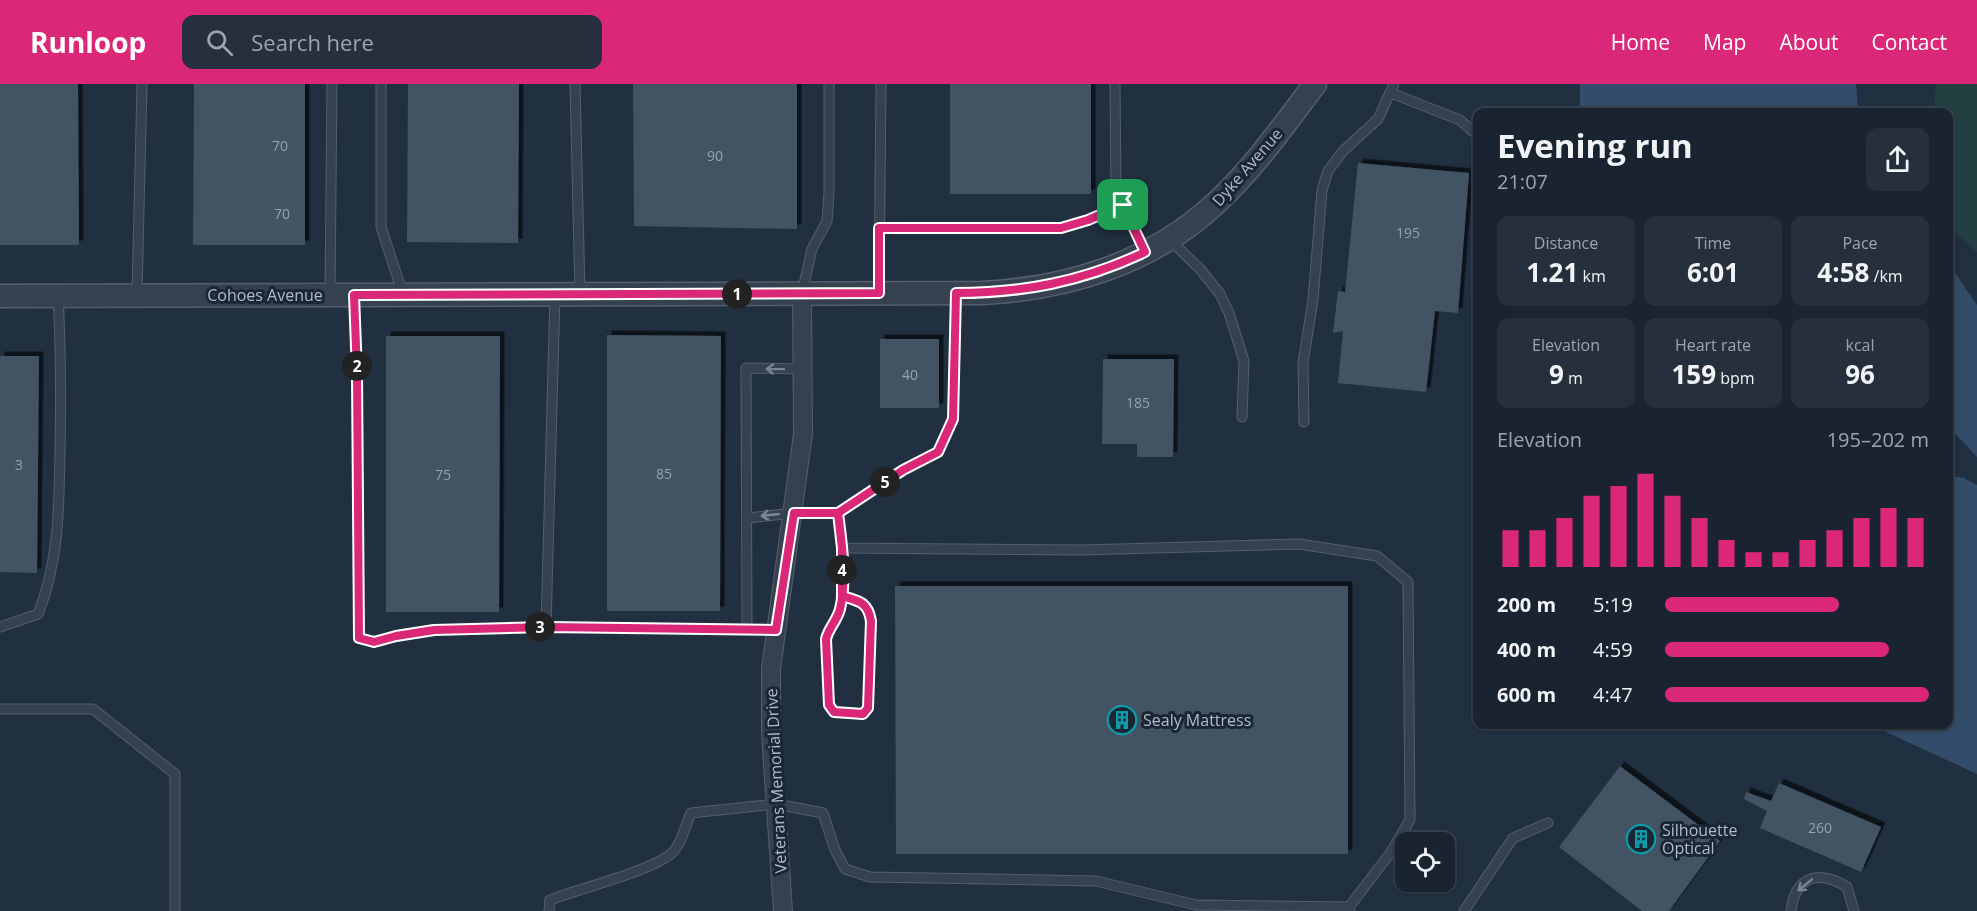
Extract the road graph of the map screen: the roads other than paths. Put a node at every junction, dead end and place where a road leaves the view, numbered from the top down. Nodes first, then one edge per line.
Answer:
1 (142, 84) edge
2 (332, 84) edge
3 (381, 84) edge
4 (575, 84) edge
5 (829, 84) edge
6 (881, 84) edge
7 (1115, 84) edge
8 (1315, 84) edge
9 (1393, 89) edge
10 (1473, 132) edge
11 (1123, 205) junction
12 (879, 228) junction
13 (1168, 239) junction
14 (1145, 252) junction
15 (802, 293) junction
16 (879, 293) junction
17 (956, 293) junction
18 (555, 294) junction
19 (580, 294) junction
20 (58, 295) junction
21 (137, 295) junction
22 (330, 295) junction
23 (354, 295) junction
24 (403, 295) junction
25 (0, 296) edge
26 (803, 369) junction
27 (1242, 417) dead end
28 (1304, 422) dead end
29 (794, 513) junction
30 (838, 513) junction
31 (747, 518) junction
32 (842, 548) junction
33 (842, 596) junction
34 (0, 627) edge
35 (546, 627) junction
36 (747, 629) junction
37 (776, 630) junction
38 (0, 709) edge
39 (776, 804) junction
40 (1548, 823) dead end
41 (1349, 909) edge
42 (175, 911) edge
43 (549, 911) edge
44 (783, 911) edge
45 (1464, 911) edge
46 (1791, 911) edge
47 (1854, 911) edge

1 - 21 lane
2 - 22 lane
3 - 24 lane
4 - 19 lane
5 - 15 lane
6 - 12 lane
7 - 11 lane
8 - 13 street, Dyke Avenue
9 - 10 lane
9 - 28 lane
11 - 12 lane
11 - 14 lane
12 - 16 lane
13 - 14 street, Cohoes Avenue
13 - 27 lane
14 - 17 street, Cohoes Avenue
15 - 16 street, Cohoes Avenue
15 - 19 street, Cohoes Avenue
15 - 26 street, Veterans Memorial Drive
16 - 17 street, Cohoes Avenue
17 - 30 lane
18 - 19 street, Cohoes Avenue
18 - 24 street, Cohoes Avenue
18 - 35 lane
20 - 21 street, Cohoes Avenue
20 - 25 street, Cohoes Avenue
20 - 34 lane
21 - 22 street, Cohoes Avenue
22 - 23 street, Cohoes Avenue
23 - 24 street, Cohoes Avenue
23 - 35 lane
26 - 29 street, Veterans Memorial Drive
26 -> 31 lane
29 - 30 lane
29 -> 31 lane
29 - 37 street, Veterans Memorial Drive
30 - 32 lane
31 - 36 lane
32 - 33 lane
32 - 41 lane
33 - 33 lane
35 - 36 lane
36 - 37 lane
37 - 39 street, Veterans Memorial Drive
38 - 42 lane
39 - 41 lane
39 - 43 lane
39 - 44 street, Veterans Memorial Drive
40 - 45 lane
47 -> 46 lane

